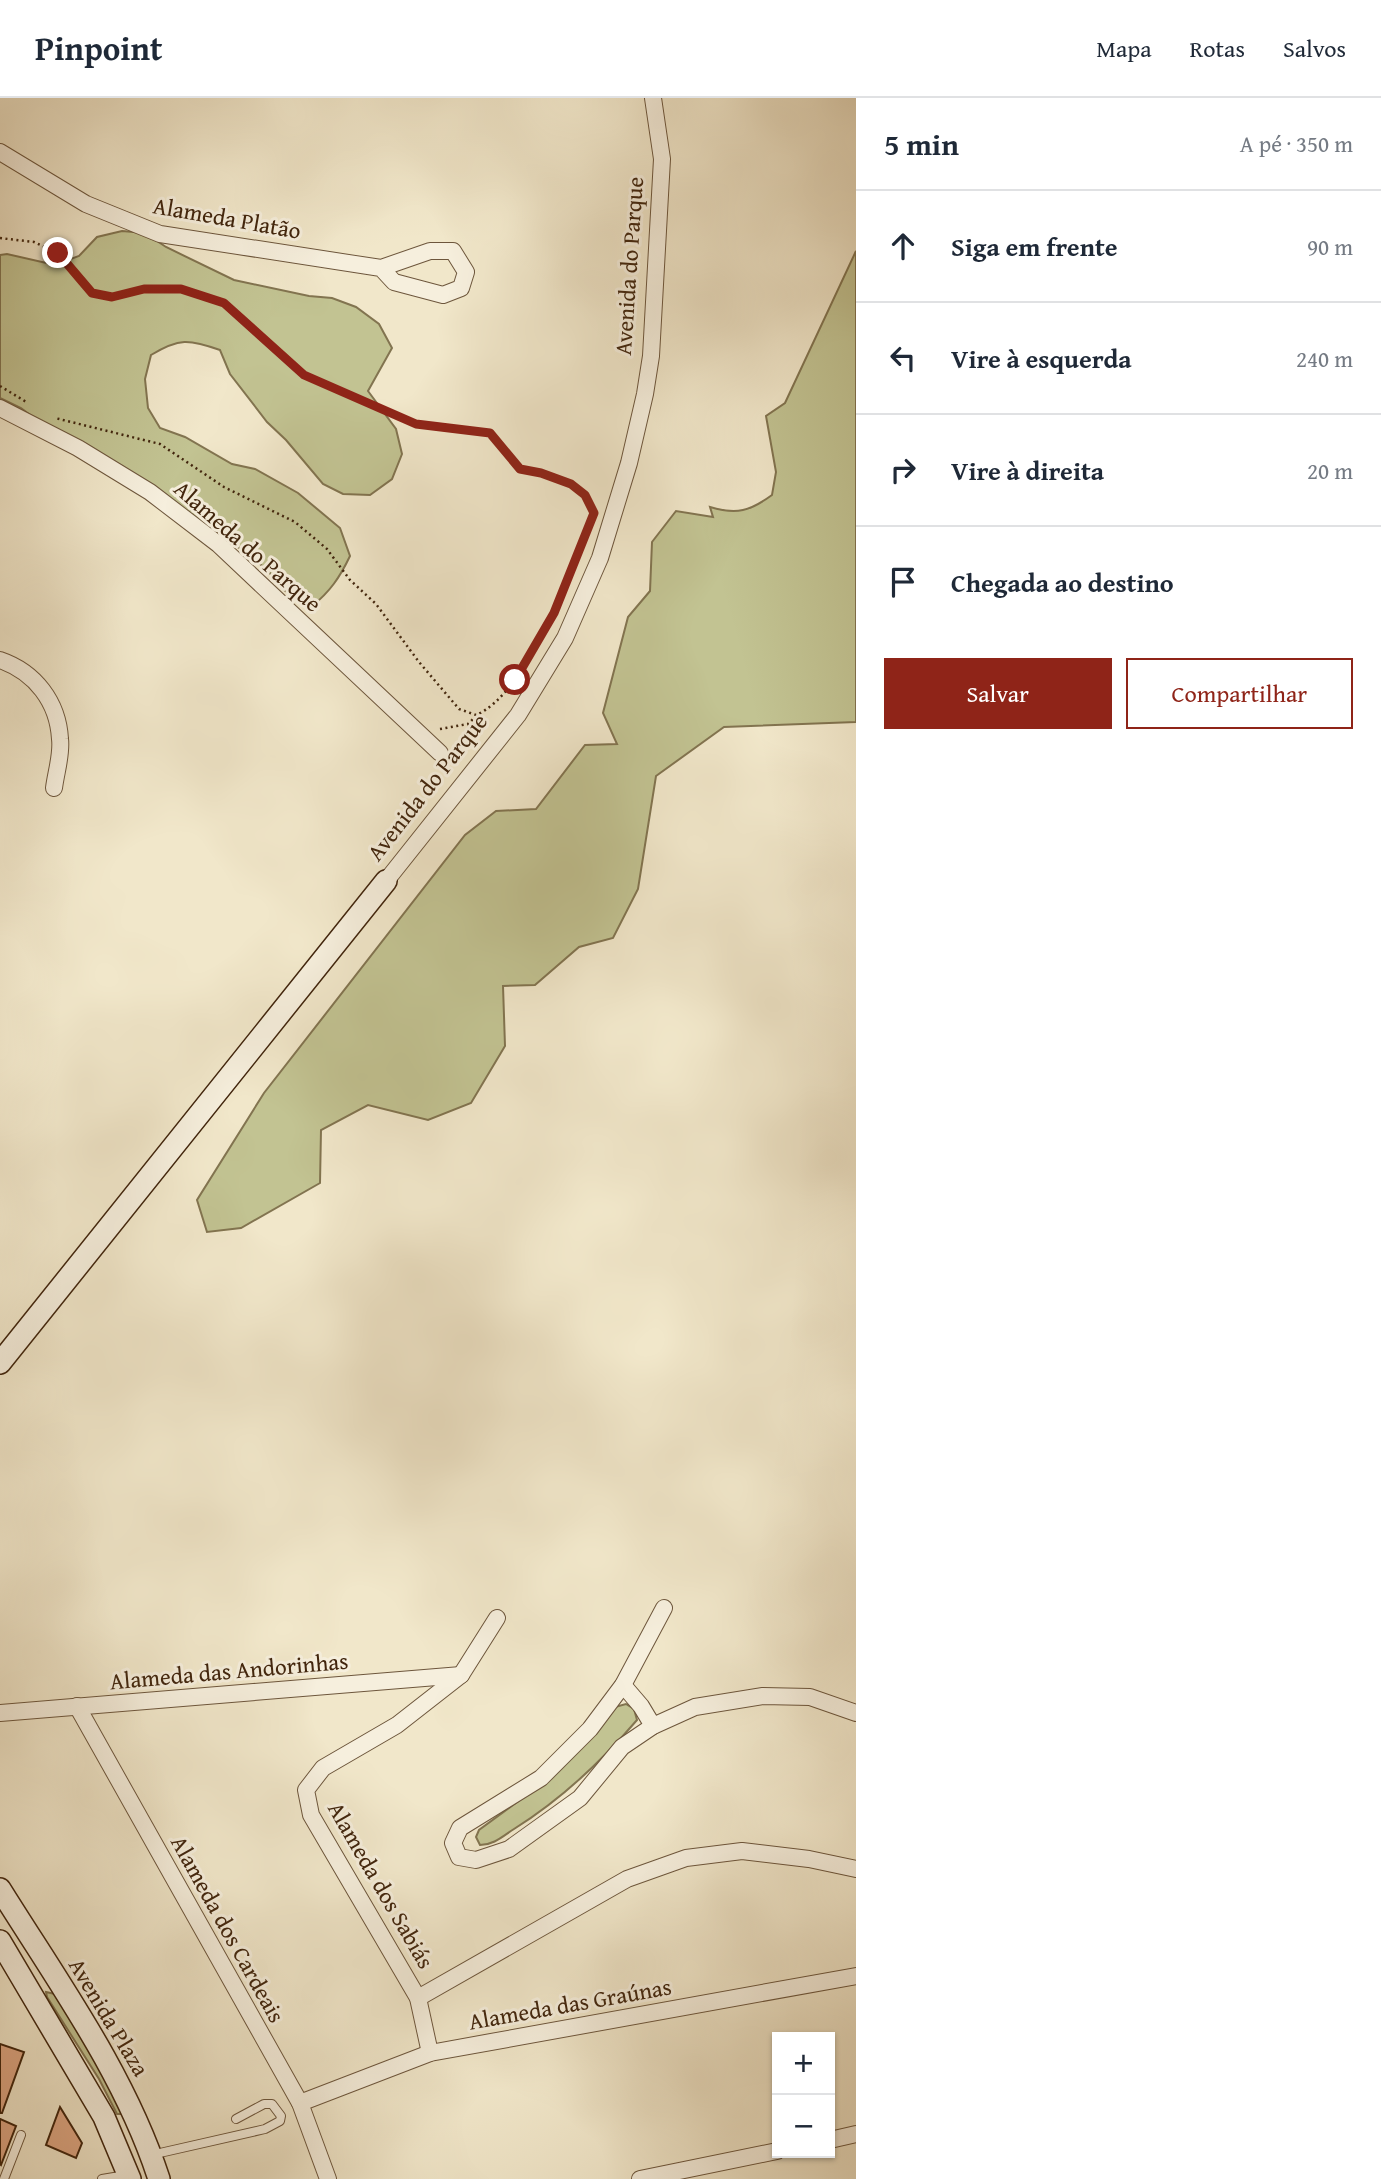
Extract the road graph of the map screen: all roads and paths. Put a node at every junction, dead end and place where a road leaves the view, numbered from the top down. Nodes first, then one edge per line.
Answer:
1 (653, 98) edge
2 (0, 152) edge
3 (0, 238) edge
4 (381, 268) junction
5 (0, 386) edge
6 (29, 404) dead end
7 (0, 408) edge
8 (49, 416) dead end
9 (0, 660) edge
10 (476, 715) junction
11 (419, 733) junction
12 (440, 753) dead end
13 (54, 788) dead end
14 (386, 881) joint
15 (0, 1363) edge
16 (664, 1608) dead end
17 (497, 1618) dead end
18 (461, 1675) junction
19 (623, 1685) junction
20 (77, 1706) junction
21 (0, 1713) edge
22 (856, 1713) edge
23 (653, 1726) junction
24 (856, 1869) edge
25 (0, 1889) edge
26 (0, 1941) edge
27 (856, 1976) edge
28 (29, 1990) junction
29 (66, 1996) junction
30 (418, 1998) junction
31 (430, 2053) junction
32 (300, 2103) junction
33 (236, 2119) dead end
34 (112, 2134) junction
35 (856, 2134) edge
36 (21, 2135) dead end
37 (835, 2139) edge
38 (147, 2145) junction
39 (772, 2152) edge
40 (129, 2177) edge
41 (4, 2179) edge
42 (102, 2179) edge
43 (159, 2179) edge
44 (328, 2179) edge
45 (640, 2179) edge

1 - 14 street, Avenida do Parque
2 - 4 street, Alameda Platão
3 - 10 path
4 - 4 street
5 - 6 path
7 - 11 street, Alameda do Parque
8 - 10 path
9 - 13 street
10 - 11 path
11 - 12 street, Alameda do Parque
14 - 15 street, Avenida do Parque
16 - 19 street
17 - 18 street, Alameda dos Sabiás
18 - 20 street, Alameda das Andorinhas
18 - 30 street, Alameda dos Sabiás
19 - 23 street
19 - 23 street
20 - 21 street, Alameda das Andorinhas
20 - 32 street, Alameda dos Cardeais
22 - 23 street
24 - 30 street
25 - 29 street, Avenida Plaza
26 - 28 street
27 - 31 street, Alameda das Graúnas
28 - 29 street
28 - 34 street
29 - 38 street, Avenida Plaza
30 - 31 street, Alameda dos Sabiás
31 - 32 street, Alameda das Graúnas
32 - 44 street, Alameda dos Cardeais
33 - 38 lane
34 - 38 street
34 - 40 street
35 - 37 street
36 - 41 lane
38 - 43 street, Avenida Plaza
39 - 45 street
40 - 42 lane

